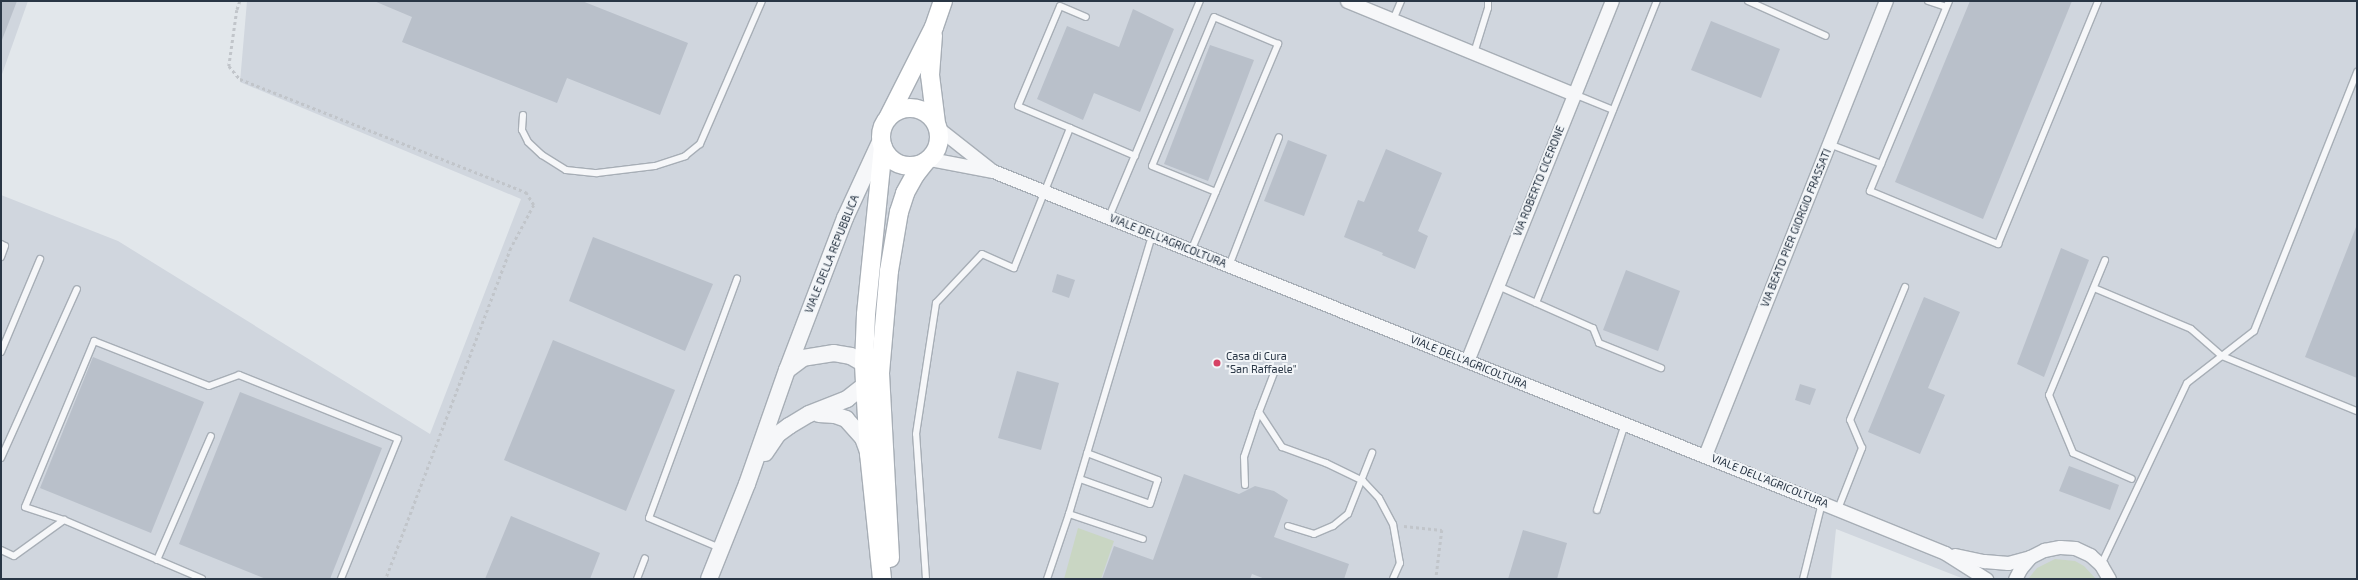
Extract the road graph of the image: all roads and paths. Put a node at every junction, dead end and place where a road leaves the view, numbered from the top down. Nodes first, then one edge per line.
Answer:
1 (240, 1) edge
2 (762, 1) edge
3 (943, 1) edge
4 (1200, 1) edge
5 (1347, 1) edge
6 (1401, 1) edge
7 (1488, 1) edge
8 (1612, 1) edge
9 (1657, 1) edge
10 (1748, 1) edge
11 (1886, 1) edge
12 (1928, 1) edge
13 (1949, 1) edge
14 (2098, 1) edge
15 (1946, 7) junction
16 (1086, 16) dead end
17 (1393, 20) junction
18 (934, 27) junction
19 (1826, 36) dead end
20 (1474, 53) junction
21 (2357, 72) edge
22 (1574, 94) junction
23 (1613, 110) junction
24 (523, 115) dead end
25 (888, 118) junction
26 (937, 126) junction
27 (1070, 128) junction
28 (1279, 137) dead end
29 (882, 144) junction
30 (1829, 144) junction
31 (1135, 156) junction
32 (928, 161) junction
33 (1882, 164) junction
34 (993, 171) junction
35 (1043, 191) junction
36 (1216, 192) junction
37 (1109, 217) junction
38 (1152, 235) junction
39 (1, 244) edge
40 (1191, 251) junction
41 (1, 257) edge
42 (40, 259) dead end
43 (2105, 260) dead end
44 (1229, 266) junction
45 (737, 279) dead end
46 (1498, 286) junction
47 (1905, 287) dead end
48 (2094, 288) junction
49 (77, 290) dead end
50 (1536, 303) junction
51 (1, 352) edge
52 (2222, 356) junction
53 (1467, 361) junction
54 (864, 364) junction
55 (1661, 368) dead end
56 (787, 370) junction
57 (880, 373) junction
58 (1274, 373) dead end
59 (864, 388) junction
60 (2357, 411) edge
61 (1259, 412) junction
62 (809, 414) junction
63 (1625, 424) junction
64 (211, 436) dead end
65 (1087, 453) junction
66 (1372, 453) dead end
67 (868, 454) junction
68 (1705, 454) junction
69 (1, 458) edge
70 (1080, 478) junction
71 (2132, 479) dead end
72 (1362, 481) junction
73 (747, 484) junction
74 (1246, 485) dead end
75 (1822, 503) junction
76 (1838, 509) junction
77 (1597, 510) dead end
78 (1069, 514) junction
79 (64, 520) junction
80 (1392, 524) junction
81 (1288, 526) dead end
82 (1143, 539) dead end
83 (721, 549) junction
84 (1, 550) edge
85 (1945, 553) junction
86 (2030, 557) junction
87 (645, 558) dead end
88 (157, 560) junction
89 (2101, 565) junction
90 (202, 579) edge
91 (341, 579) edge
92 (386, 579) edge
93 (636, 579) edge
94 (709, 579) edge
95 (882, 579) edge
96 (891, 579) edge
97 (926, 579) edge
98 (1047, 579) edge
99 (1393, 579) edge
100 (1436, 579) edge
101 (1803, 579) edge
102 (1986, 579) edge
103 (2015, 579) edge
104 (2109, 579) edge

1 - 92 path
2 - 24 lane
3 - 18 main road
4 - 31 lane
5 - 17 street
6 - 17 lane
7 - 20 lane
8 - 22 street, VIA ROBERTO CICERONE
9 - 23 lane
10 - 19 lane
11 - 30 street, VIA BEATO PIER GIORGIO FRASSATI
12 - 15 lane
13 - 15 lane
14 - 33 lane
15 - 33 lane
16 - 27 lane
17 - 20 street
18 - 25 main road
18 - 26 main road
20 - 22 street
21 - 52 lane
22 - 23 lane
22 - 46 street, VIA ROBERTO CICERONE
23 - 50 lane
25 - 26 main road
25 - 29 main road
26 - 32 main road
26 - 34 street, VIALE DELL'AGRICOLTURA
27 - 31 lane
27 - 35 lane
28 - 44 lane
29 - 32 main road
29 - 54 main road
29 - 56 street, VIALE DELLA REPUBBLICA
30 - 33 lane
30 - 68 street, VIA BEATO PIER GIORGIO FRASSATI
31 - 37 lane
32 - 34 street, VIALE DELL'AGRICOLTURA
32 - 57 main road
34 - 35 street, VIALE DELL'AGRICOLTURA
35 - 37 street, VIALE DELL'AGRICOLTURA
35 - 97 lane
36 - 36 lane
36 - 40 lane
37 - 38 street, VIALE DELL'AGRICOLTURA
38 - 40 street, VIALE DELL'AGRICOLTURA
38 - 65 lane
39 - 41 lane
40 - 44 street, VIALE DELL'AGRICOLTURA
42 - 51 lane
43 - 48 lane
44 - 53 street, VIALE DELL'AGRICOLTURA
45 - 83 lane
46 - 50 lane
46 - 53 street, VIA ROBERTO CICERONE
47 - 76 lane
48 - 52 lane
48 - 71 lane
49 - 69 lane
50 - 55 lane
52 - 60 lane
52 - 89 lane
53 - 63 street, VIALE DELL'AGRICOLTURA
54 - 56 street
54 - 57 street
54 - 59 main road
56 - 73 street, VIALE DELLA REPUBBLICA
57 - 59 street, VIALE DELLA REPUBBLICA
57 - 96 main road
58 - 61 lane
59 - 62 street, VIALE DELLA REPUBBLICA
59 - 67 main road
61 - 72 lane
61 - 74 lane
62 - 67 street
62 - 73 street, VIALE DELLA REPUBBLICA
63 - 68 street, VIALE DELL'AGRICOLTURA
63 - 77 lane
64 - 88 lane
65 - 70 lane
65 - 70 lane
66 - 72 lane
67 - 95 main road
68 - 75 street, VIALE DELL'AGRICOLTURA
70 - 78 lane
72 - 80 lane
72 - 81 lane
73 - 83 street, VIALE DELLA REPUBBLICA
75 - 76 street, VIALE DELL'AGRICOLTURA
75 - 101 lane
76 - 85 street, VIALE DELL'AGRICOLTURA
78 - 82 lane
78 - 98 lane
79 - 84 lane
79 - 88 lane
79 - 91 lane
80 - 99 lane
80 - 100 path
83 - 94 street, VIALE DELLA REPUBBLICA
85 - 86 street, VIALE DELL'AGRICOLTURA
85 - 102 street, VIALE DELL'AGRICOLTURA
86 - 89 street, VIALE DELL'AGRICOLTURA
86 - 103 street
87 - 93 lane
88 - 90 lane
89 - 104 street, VIALE DELL'AGRICOLTURA

